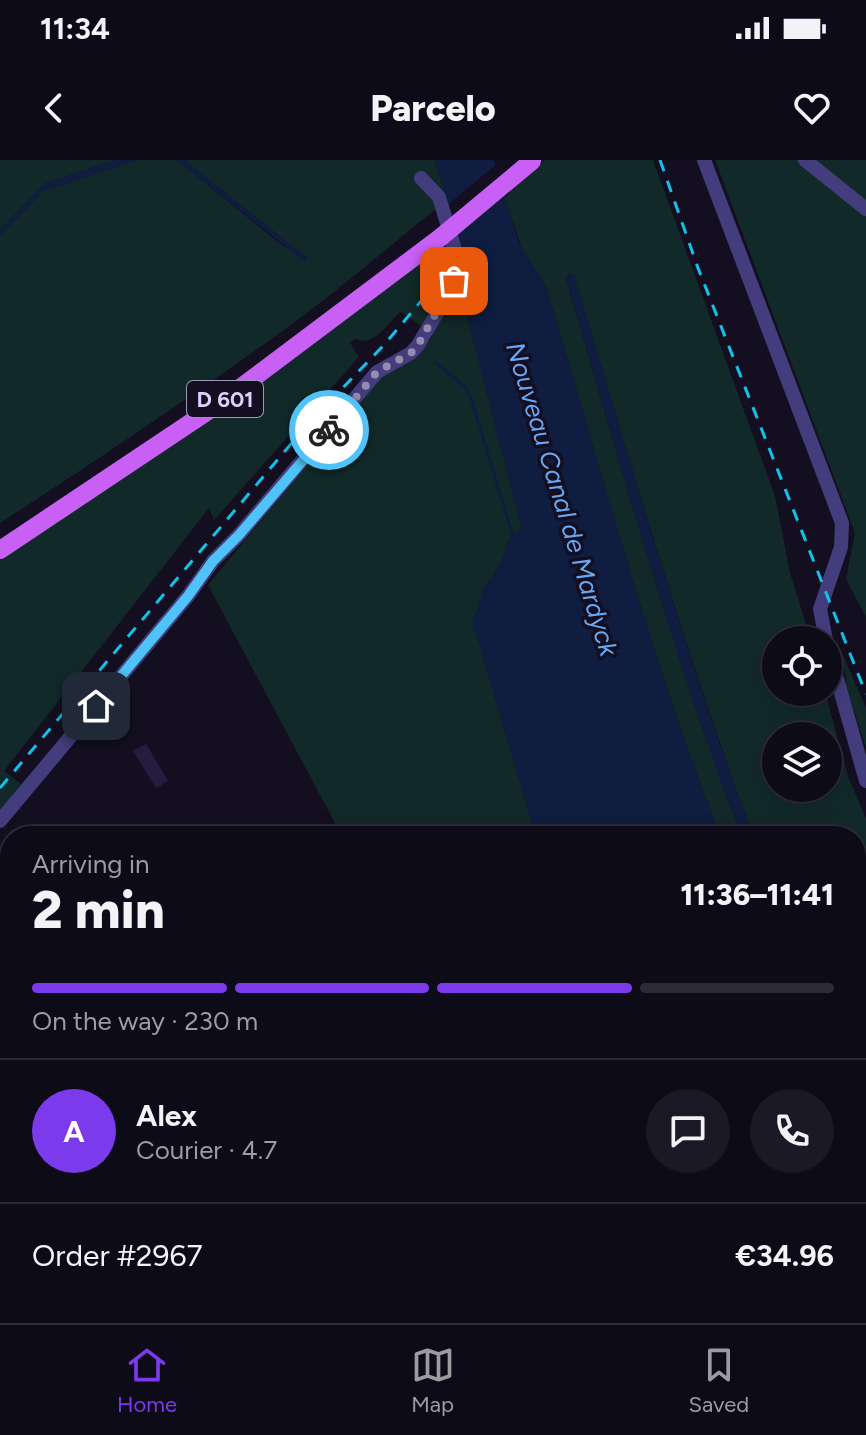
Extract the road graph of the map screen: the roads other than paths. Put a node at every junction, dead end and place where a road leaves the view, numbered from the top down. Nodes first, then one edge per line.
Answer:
1 (529, 160) edge
2 (704, 160) edge
3 (805, 160) edge
4 (421, 178) dead end
5 (866, 209) edge
6 (439, 233) junction
7 (0, 538) edge
8 (0, 550) edge
9 (823, 626) edge
10 (842, 696) edge
11 (866, 781) edge
12 (0, 821) edge

1 - 6 main road, D 601, bridge
2 - 9 street
3 - 5 street
4 - 12 street
6 - 7 main road, D 601
6 - 8 main road, D 601
10 - 11 street

